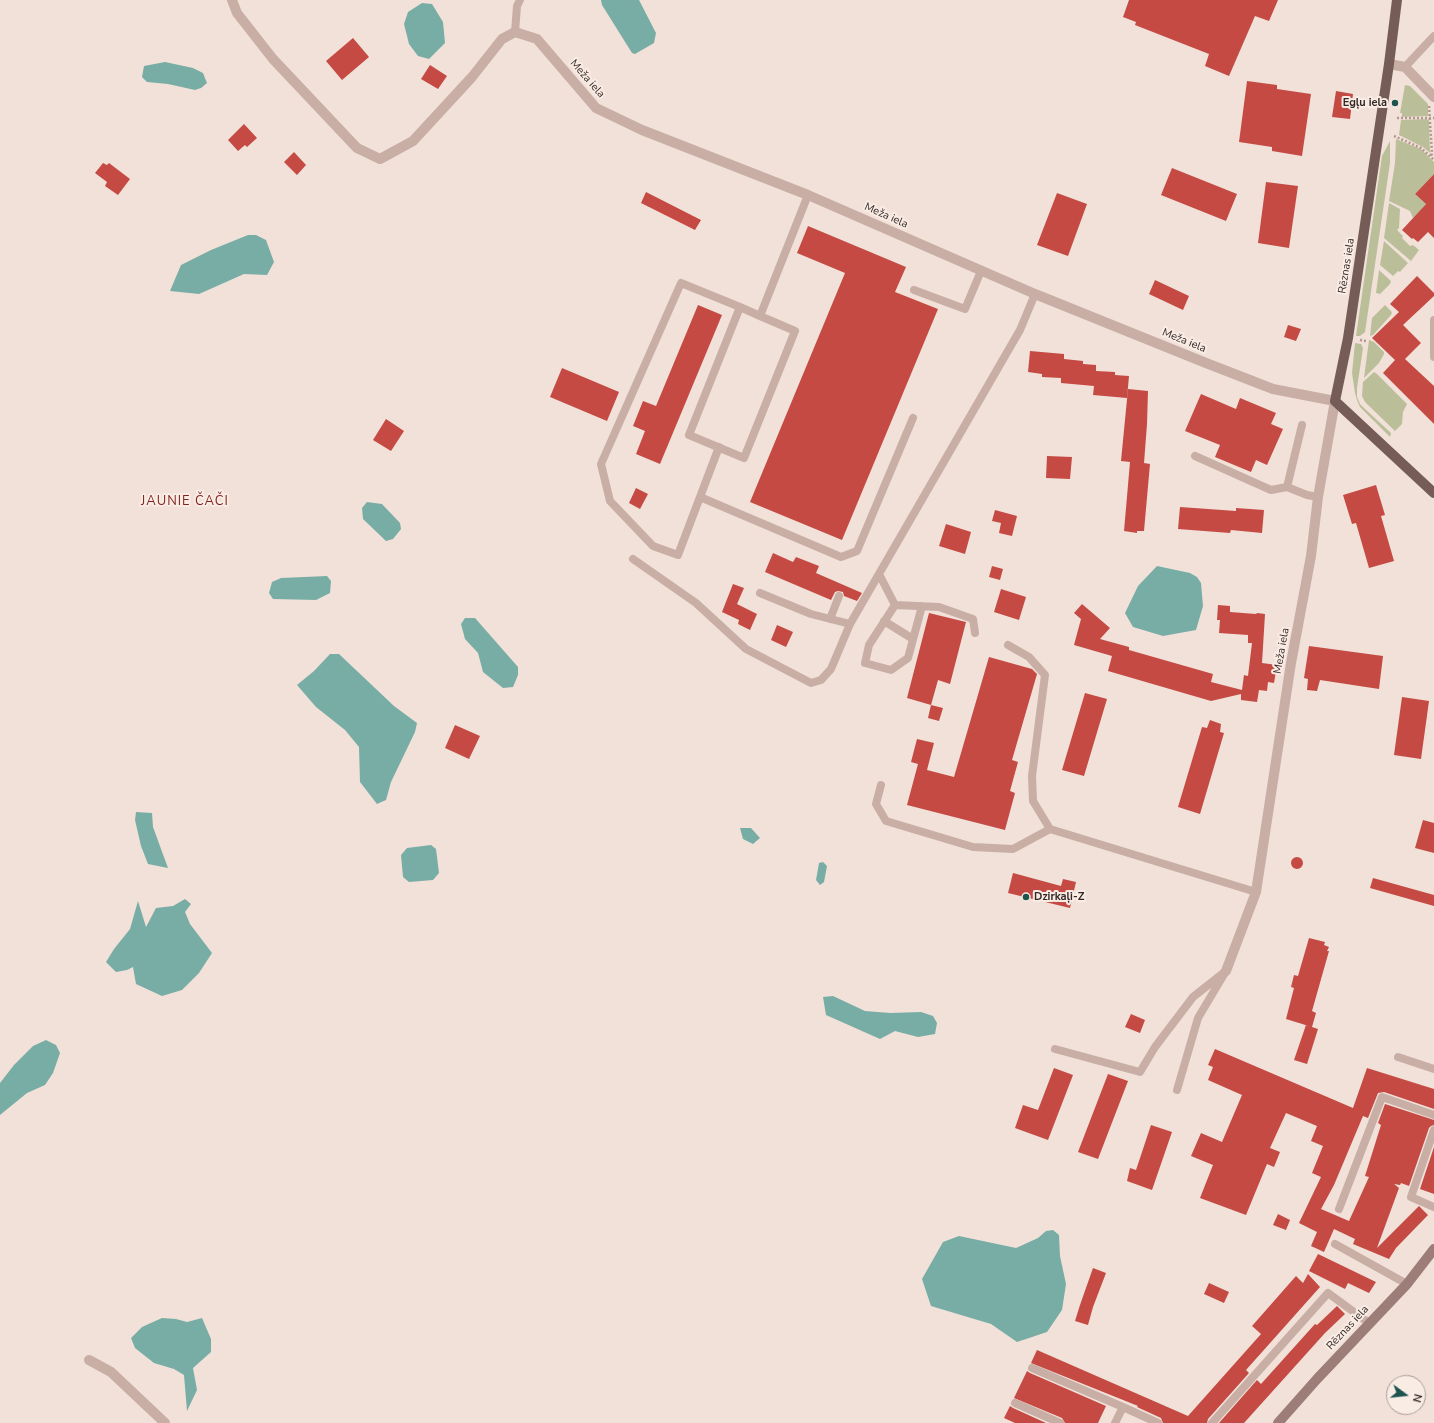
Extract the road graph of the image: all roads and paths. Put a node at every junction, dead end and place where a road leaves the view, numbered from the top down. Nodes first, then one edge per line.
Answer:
1 (232, 0) edge
2 (520, 0) edge
3 (1397, 0) edge
4 (515, 32) junction
5 (1434, 36) edge
6 (1389, 64) junction
7 (1405, 67) junction
8 (1432, 101) edge
9 (1397, 118) dead end
10 (1430, 118) junction
11 (1434, 118) edge
12 (1394, 136) dead end
13 (1430, 156) junction
14 (1434, 160) edge
15 (808, 195) junction
16 (981, 271) junction
17 (914, 290) dead end
18 (1035, 294) junction
19 (740, 307) junction
20 (760, 316) junction
21 (1434, 320) edge
22 (1434, 357) edge
23 (1335, 401) junction
24 (913, 418) dead end
25 (1302, 425) dead end
26 (719, 448) junction
27 (1195, 456) dead end
28 (1286, 487) junction
29 (1434, 493) edge
30 (700, 497) junction
31 (1318, 497) junction
32 (633, 559) dead end
33 (879, 574) junction
34 (760, 593) dead end
35 (839, 596) dead end
36 (895, 605) junction
37 (922, 606) junction
38 (830, 619) junction
39 (884, 621) junction
40 (850, 624) junction
41 (975, 633) dead end
42 (913, 639) junction
43 (1008, 645) dead end
44 (881, 785) dead end
45 (1050, 829) junction
46 (1256, 892) junction
47 (1226, 971) junction
48 (1054, 1049) dead end
49 (1398, 1058) dead end
50 (1434, 1069) edge
51 (1177, 1090) dead end
52 (1434, 1114) edge
53 (1434, 1130) edge
54 (1434, 1207) edge
55 (1339, 1209) dead end
56 (1335, 1244) dead end
57 (1434, 1249) edge
58 (1407, 1284) junction
59 (1369, 1323) junction
60 (89, 1360) dead end
61 (1032, 1368) dead end
62 (1015, 1403) dead end
63 (1123, 1408) junction
64 (165, 1423) edge
65 (1060, 1423) edge
66 (1115, 1423) edge
67 (1158, 1423) edge
68 (1212, 1423) edge
69 (1278, 1423) edge

1 - 4 street
2 - 4 lane
3 - 6 main road, Rēznas iela
4 - 15 street, Meža iela
5 - 7 lane
6 - 7 street
6 - 23 main road, Rēznas iela
7 - 8 street
8 - 10 path
9 - 10 path
10 - 11 path
10 - 13 path
12 - 13 path
13 - 14 path
15 - 16 street, Meža iela
15 - 20 lane
16 - 17 lane
16 - 18 street, Meža iela
18 - 23 street, Meža iela
18 - 33 lane
19 - 20 lane
19 - 26 lane
19 - 30 lane
20 - 26 lane
21 - 22 lane
23 - 29 main road
23 - 31 street, Meža iela
24 - 30 lane
25 - 28 lane
26 - 30 lane
27 - 28 lane
28 - 31 lane
31 - 46 street, Meža iela
32 - 40 lane
33 - 36 lane
33 - 40 lane
34 - 38 lane
35 - 38 lane
36 - 37 lane
36 - 39 lane
37 - 41 lane
37 - 42 lane
38 - 40 lane
39 - 42 lane
39 - 42 lane
43 - 45 lane
44 - 45 lane
45 - 46 lane
46 - 47 street, Meža iela
47 - 48 lane
47 - 51 lane
49 - 50 lane
52 - 55 lane
53 - 54 lane
56 - 58 lane
57 - 58 main road, Rēznas iela
58 - 59 main road, Rēznas iela
59 - 68 lane
59 - 69 main road, Rēznas iela
60 - 64 street
61 - 63 lane
62 - 65 lane
63 - 66 lane
63 - 67 lane

